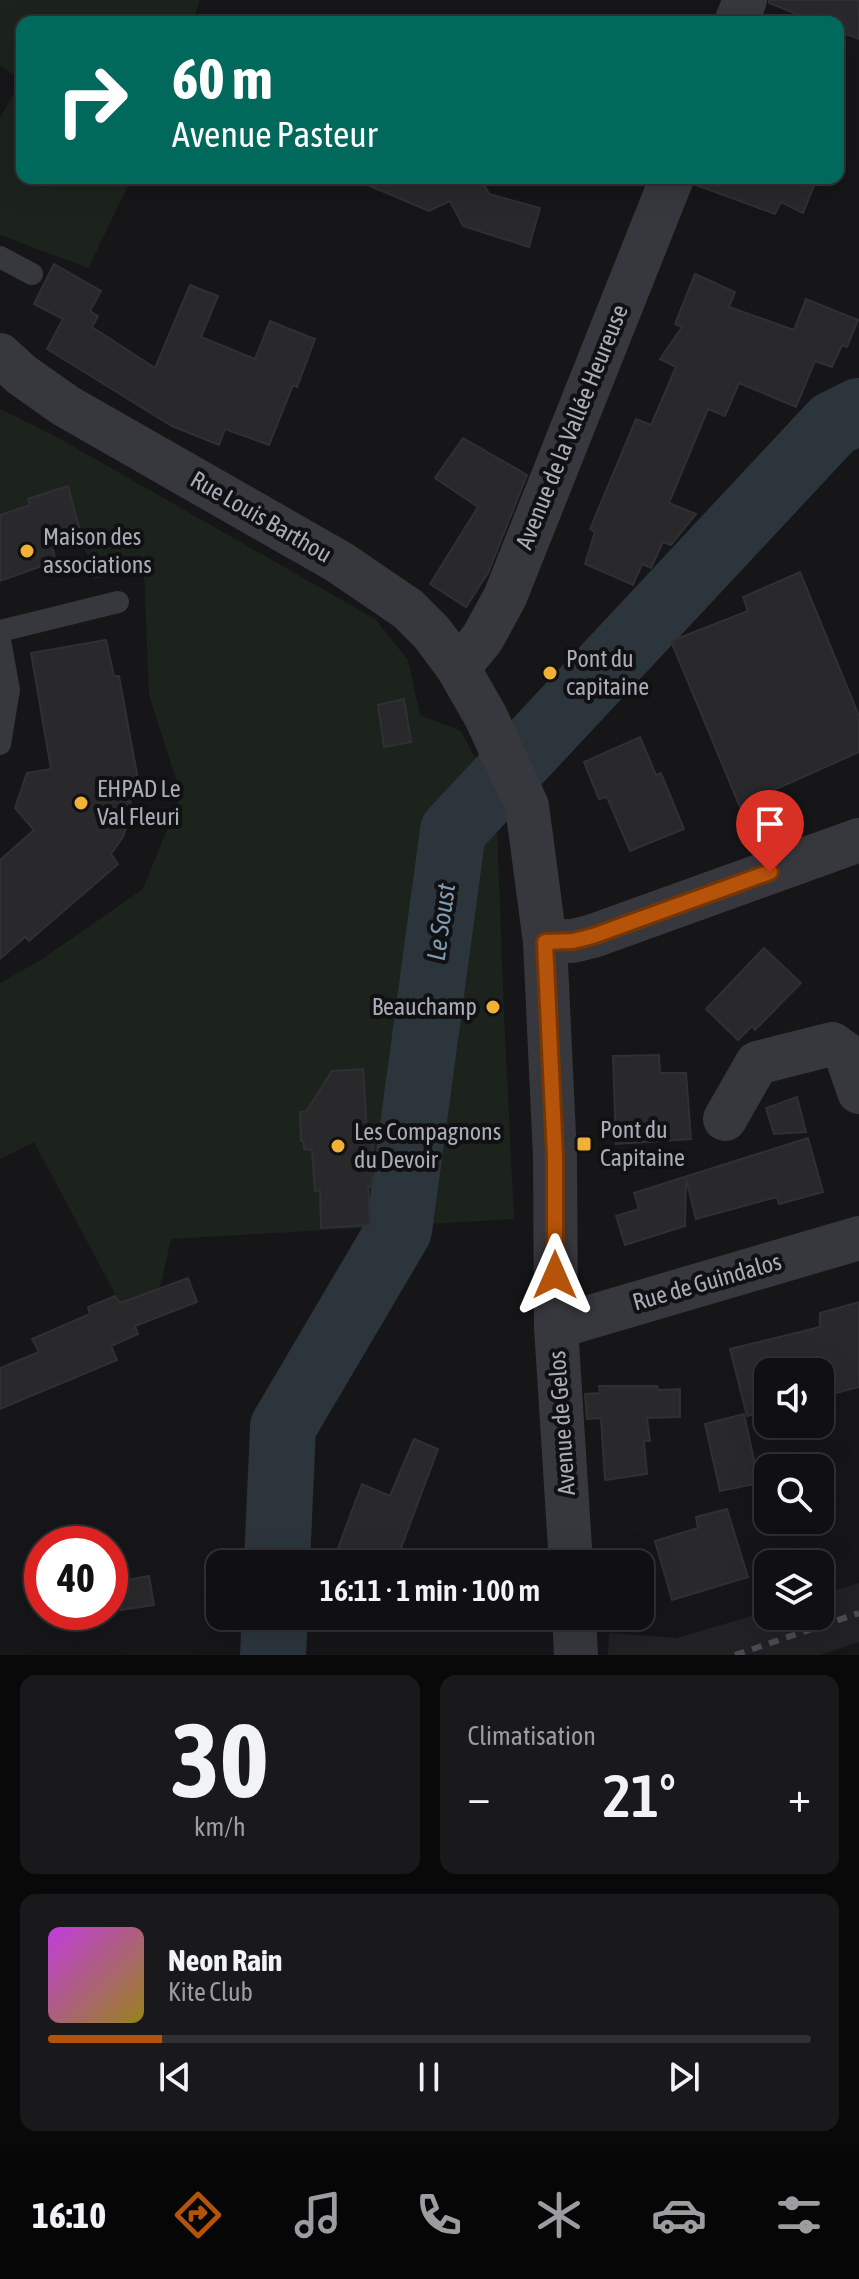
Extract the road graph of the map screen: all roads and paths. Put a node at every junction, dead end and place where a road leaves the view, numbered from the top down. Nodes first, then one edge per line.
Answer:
1 (670, 184) edge
2 (0, 257) edge
3 (32, 274) dead end
4 (7, 370) edge
5 (118, 602) dead end
6 (0, 631) edge
7 (0, 640) edge
8 (458, 668) junction
9 (486, 717) joint
10 (0, 744) edge
11 (859, 840) edge
12 (545, 942) junction
13 (859, 1092) edge
14 (725, 1119) dead end
15 (859, 1238) edge
16 (556, 1327) junction
17 (570, 1550) edge
18 (575, 1630) edge
19 (576, 1655) edge

1 - 8 street, Avenue de la Vallée Heureuse
2 - 3 lane
4 - 8 street, Rue Louis Barthou
5 - 6 lane
7 - 10 lane
8 - 9 street, Rue Louis Barthou
9 - 12 street, Avenue de Gelos
11 - 12 street
12 - 16 street, Avenue de Gelos
13 - 14 street
15 - 16 street, Rue de Guindalos
16 - 17 street, Avenue de Gelos
18 - 19 street

